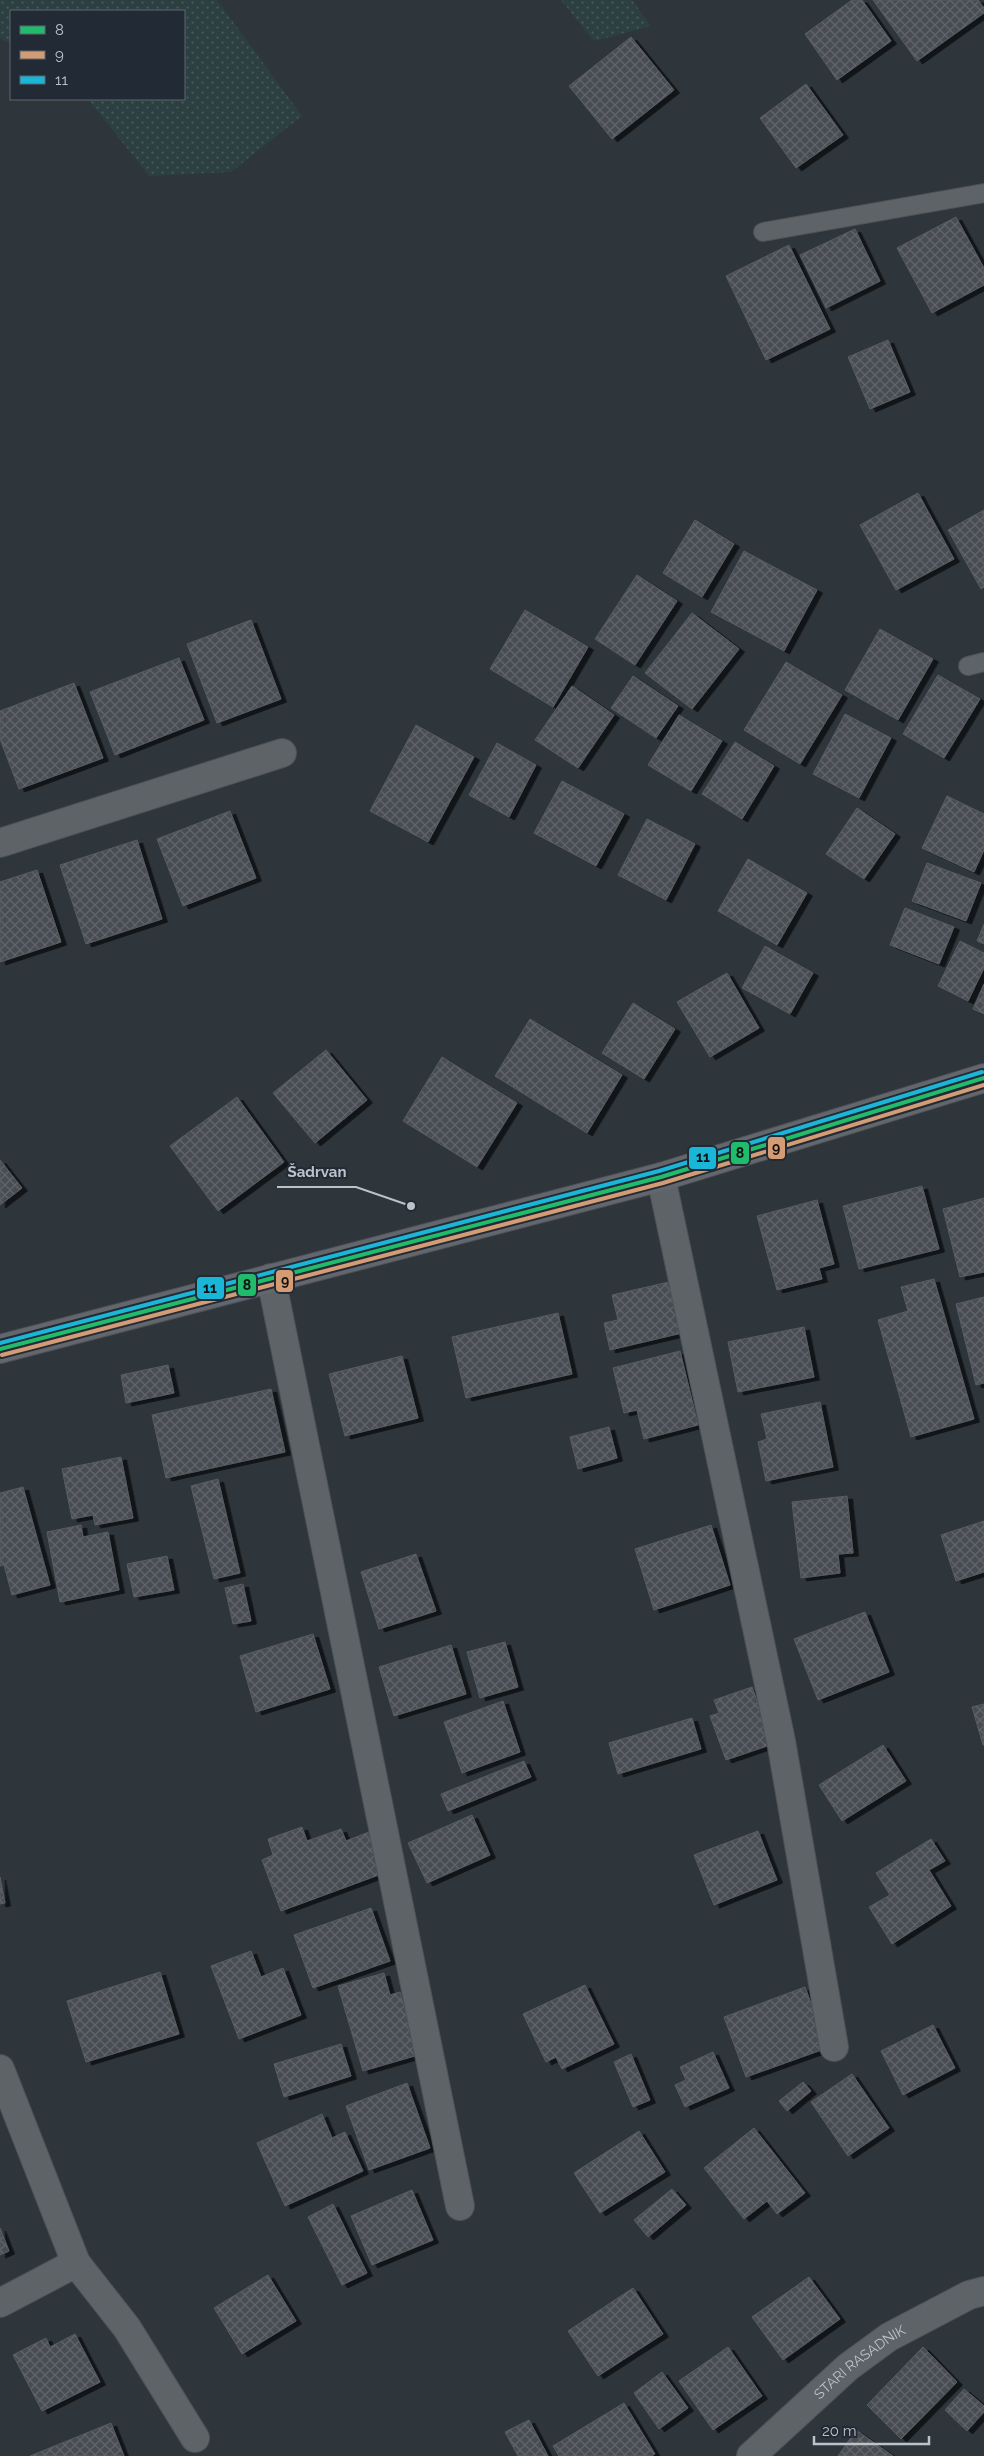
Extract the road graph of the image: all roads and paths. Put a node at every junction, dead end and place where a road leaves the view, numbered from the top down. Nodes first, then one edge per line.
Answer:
1 (984, 193) edge
2 (763, 232) dead end
3 (282, 753) dead end
4 (0, 843) edge
5 (984, 1078) edge
6 (661, 1177) junction
7 (271, 1278) junction
8 (0, 1349) edge
9 (834, 2048) dead end
10 (0, 2069) edge
11 (460, 2206) dead end
12 (76, 2262) junction
13 (984, 2291) edge
14 (0, 2303) edge
15 (195, 2438) dead end
16 (751, 2456) edge

1 - 2 lane
3 - 4 street
5 - 6 main road
6 - 7 main road
6 - 9 street
7 - 8 main road
7 - 11 street
10 - 12 street
12 - 14 street
12 - 15 street
13 - 16 street, STARI RASADNIK

